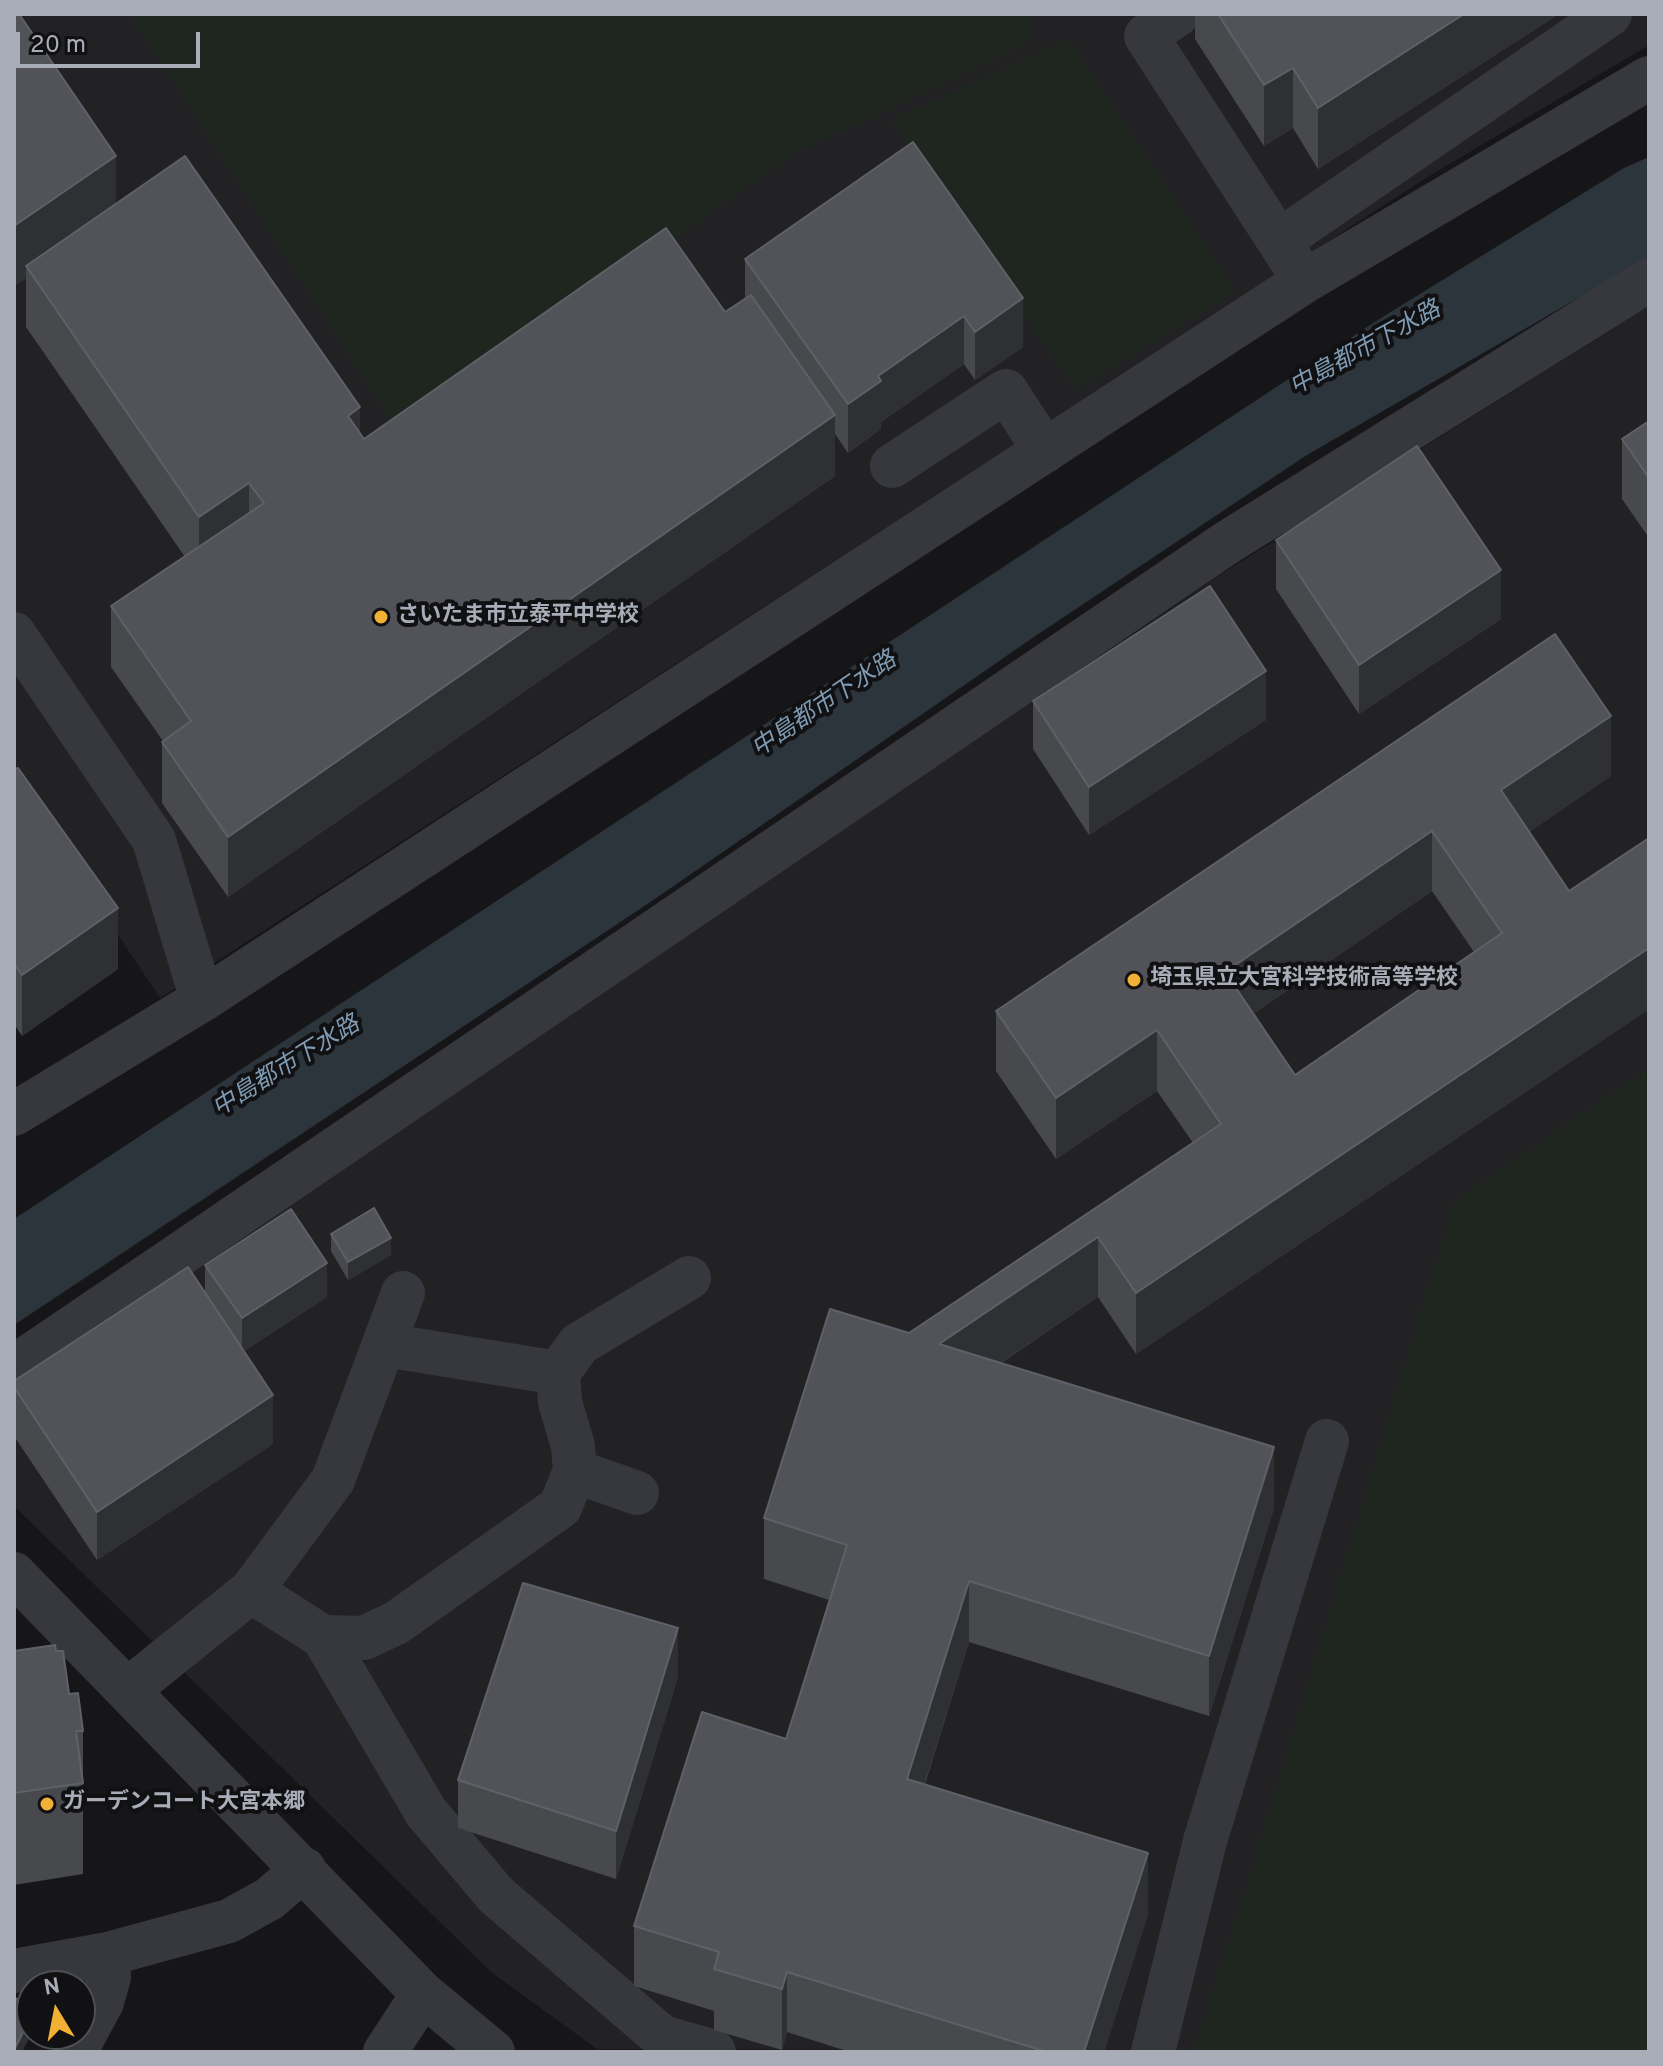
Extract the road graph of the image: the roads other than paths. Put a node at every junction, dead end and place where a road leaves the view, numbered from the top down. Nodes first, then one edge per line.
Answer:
1 (1178, 14) edge
2 (1610, 14) edge
3 (1649, 78) edge
4 (1279, 241) junction
5 (1649, 280) edge
6 (1305, 281) junction
7 (1045, 451) junction
8 (892, 466) dead end
9 (14, 634) edge
10 (202, 1000) junction
11 (14, 1114) edge
12 (689, 1278) dead end
13 (403, 1293) dead end
14 (385, 1345) junction
15 (14, 1367) edge
16 (558, 1373) junction
17 (1327, 1441) dead end
18 (575, 1471) junction
19 (637, 1493) dead end
20 (14, 1574) edge
21 (251, 1591) junction
22 (323, 1637) junction
23 (129, 1689) junction
24 (304, 1869) junction
25 (108, 1954) junction
26 (14, 1971) edge
27 (423, 1994) junction
28 (75, 2052) edge
29 (385, 2052) edge
30 (493, 2052) edge
31 (714, 2052) edge
32 (1153, 2052) edge

1 - 4 street
2 - 4 street
3 - 6 street
4 - 6 street
5 - 15 street
6 - 7 street
7 - 8 street
7 - 10 street
9 - 10 street
10 - 11 street
12 - 16 street
13 - 14 street
14 - 16 street
14 - 21 street
16 - 18 street
17 - 32 street
18 - 19 street
18 - 22 street
20 - 23 street
21 - 22 street
21 - 23 street
22 - 31 street
23 - 24 street
24 - 25 street
24 - 27 street
25 - 26 street
25 - 28 street
27 - 29 street
27 - 30 street

